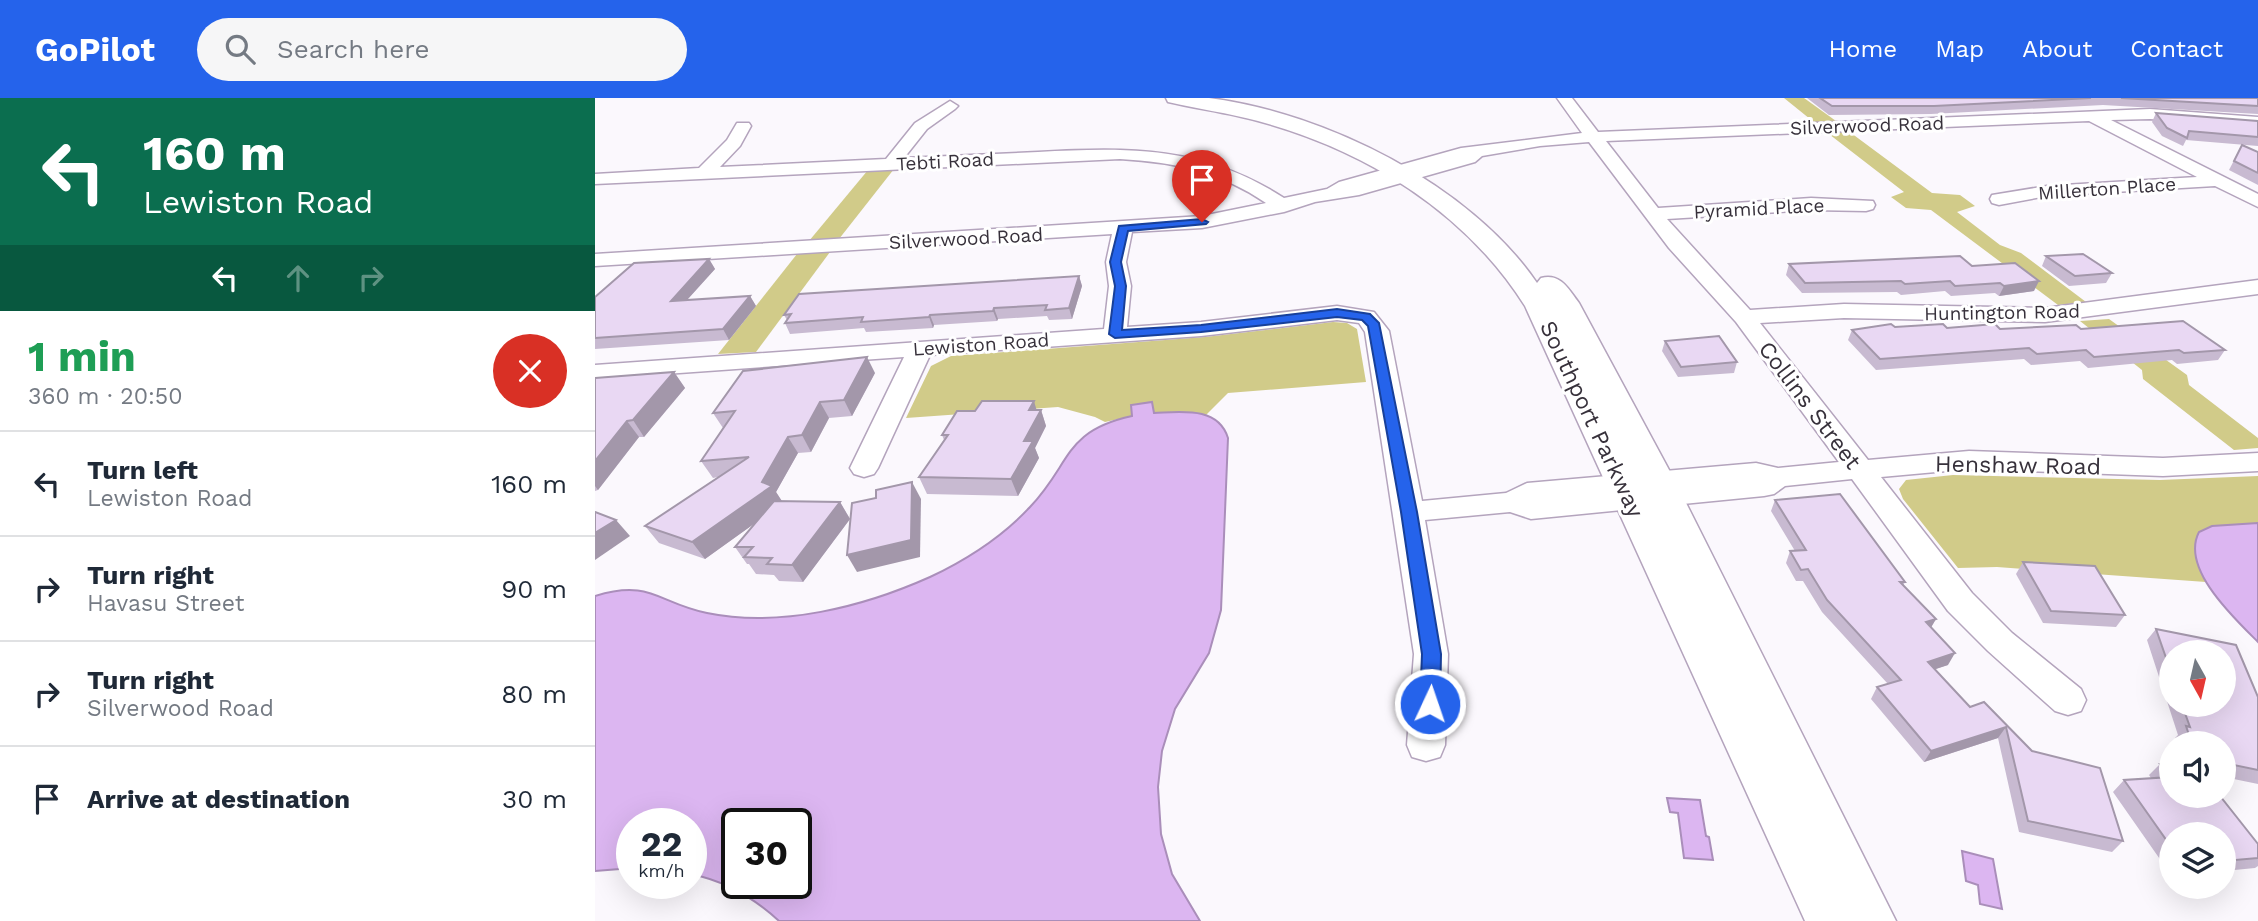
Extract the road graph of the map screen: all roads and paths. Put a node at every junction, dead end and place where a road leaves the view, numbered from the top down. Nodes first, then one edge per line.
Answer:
1 (1175, 98) edge
2 (1212, 98) edge
3 (1564, 98) edge
4 (2057, 98) edge
5 (950, 106) dead end
6 (2091, 116) junction
7 (2258, 122) edge
8 (743, 126) dead end
9 (1101, 136) dead end
10 (1592, 137) junction
11 (1092, 154) junction
12 (891, 164) junction
13 (1410, 171) junction
14 (704, 174) junction
15 (595, 179) edge
16 (2216, 181) junction
17 (1999, 199) dead end
18 (2258, 201) edge
19 (1865, 205) dead end
20 (1284, 206) junction
21 (1651, 214) junction
22 (1123, 228) junction
23 (595, 260) edge
24 (2258, 287) edge
25 (1744, 317) junction
26 (1115, 334) junction
27 (921, 348) junction
28 (595, 372) edge
29 (2258, 462) edge
30 (863, 468) dead end
31 (1859, 470) junction
32 (1643, 490) junction
33 (1409, 512) junction
34 (2068, 700) dead end
35 (1426, 745) dead end
36 (1833, 921) edge
37 (1868, 921) edge

1 - 13 street, Southport Parkway
2 - 13 street, Southport Parkway
3 - 10 street, Collins Street
4 - 6 street
5 - 12 street
6 - 7 street, Silverwood Road
6 - 10 street, Silverwood Road
6 - 16 street
8 - 14 street
9 - 11 street
10 - 13 street, Silverwood Road
10 - 21 street, Collins Street
11 - 12 street, Tebti Road
11 - 20 street, Tebti Road
12 - 14 street, Tebti Road
13 - 20 street, Silverwood Road
13 - 32 street, Southport Parkway
14 - 15 street, Tebti Road
16 - 17 street, Millerton Place
16 - 18 street
19 - 21 street, Pyramid Place
20 - 22 street, Silverwood Road
21 - 25 street, Collins Street
22 - 23 street, Silverwood Road
22 - 26 street
24 - 25 street, Huntington Road
25 - 31 street, Collins Street
26 - 27 street, Lewiston Road
26 - 33 street, Lewiston Road
27 - 28 street, Lewiston Road
27 - 30 street
29 - 31 street, Henshaw Road
31 - 32 street, Henshaw Road
31 - 34 street, Collins Street
32 - 33 street, Henshaw Road
32 - 36 street, Southport Parkway
32 - 37 street, Southport Parkway
33 - 35 street

